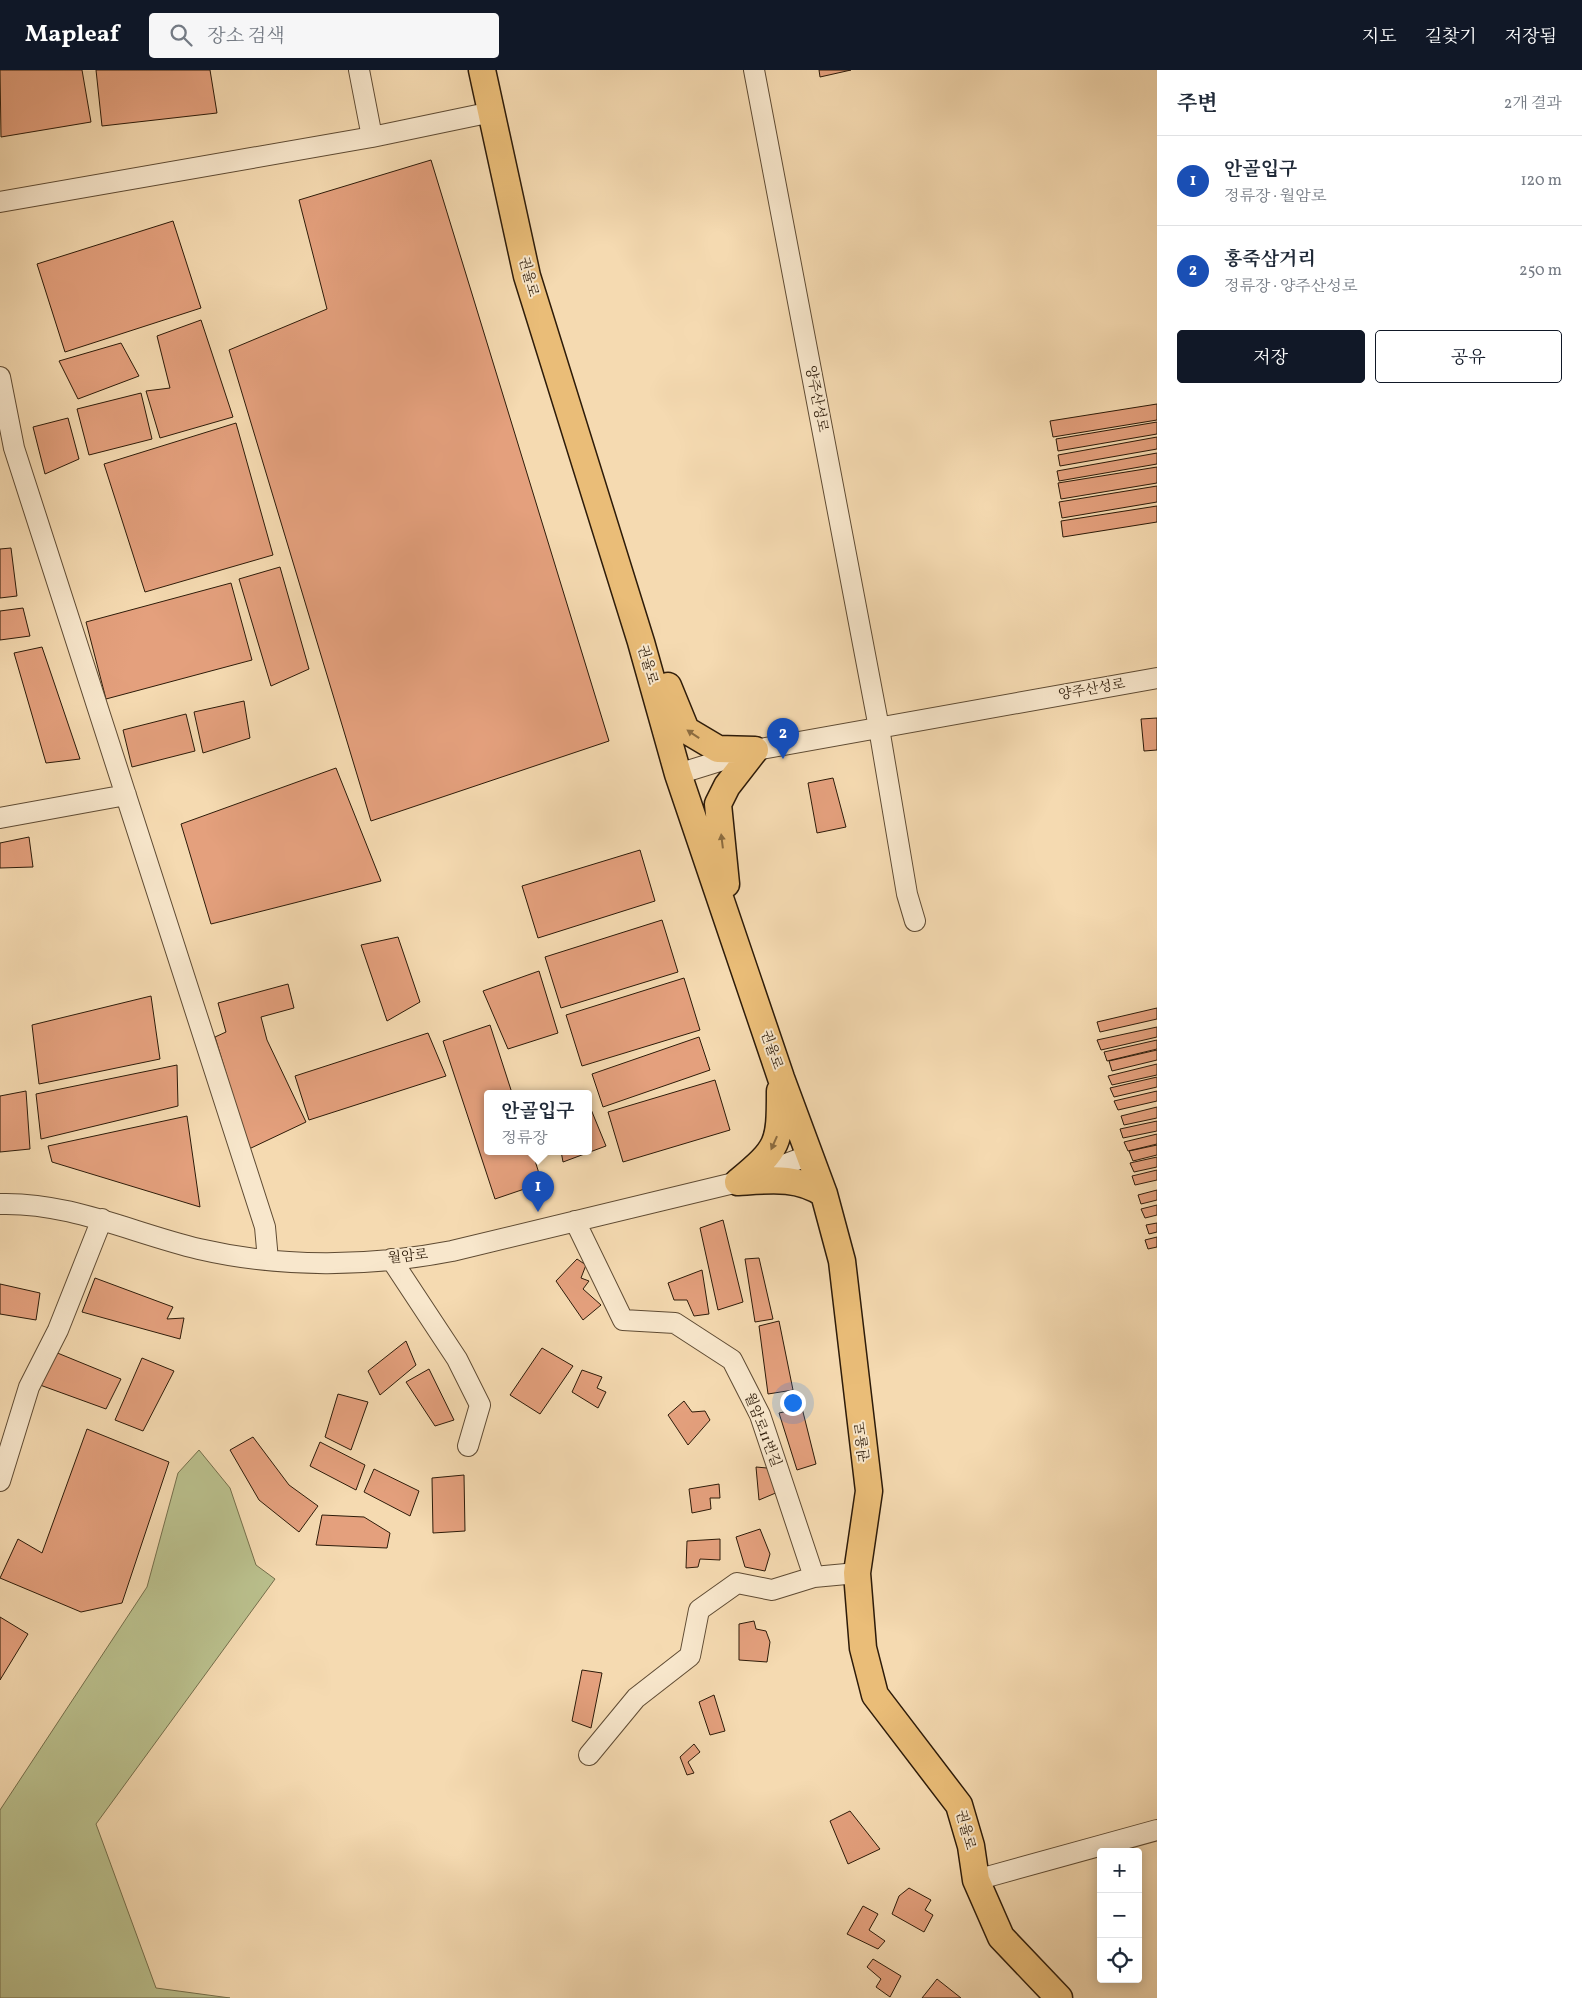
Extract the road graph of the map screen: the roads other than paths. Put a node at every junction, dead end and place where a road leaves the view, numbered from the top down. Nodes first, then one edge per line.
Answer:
1 (359, 70) edge
2 (482, 70) edge
3 (754, 70) edge
4 (492, 112) junction
5 (372, 137) junction
6 (0, 202) edge
7 (0, 378) edge
8 (641, 642) junction
9 (1157, 678) edge
10 (879, 728) junction
11 (755, 750) junction
12 (678, 774) junction
13 (126, 795) junction
14 (0, 818) edge
15 (915, 920) dead end
16 (729, 924) junction
17 (781, 1078) junction
18 (810, 1156) junction
19 (738, 1182) junction
20 (824, 1194) junction
21 (0, 1204) edge
22 (102, 1220) junction
23 (575, 1221) junction
24 (268, 1260) junction
25 (391, 1260) junction
26 (468, 1446) dead end
27 (0, 1481) edge
28 (857, 1573) junction
29 (814, 1576) junction
30 (589, 1755) dead end
31 (1157, 1830) edge
32 (976, 1880) junction
33 (1058, 1998) edge

1 - 5 street
2 - 4 main road, 권율로
3 - 10 street, 양주산성로
4 - 5 street
4 - 8 main road, 권율로
5 - 6 street
7 - 13 street
11 -> 8 main road
8 - 12 main road, 권율로
9 - 10 street, 양주산성로
10 - 11 street, 양주산성로
10 - 15 street
11 - 12 street, 양주산성로
16 -> 11 main road
12 - 16 main road, 권율로
13 - 14 street
13 - 24 street
16 - 17 main road, 권율로
17 - 18 main road, 권율로
17 -> 19 main road
18 - 19 street, 월암로
18 - 20 main road, 권율로
19 - 20 main road
19 - 23 street, 월암로
20 - 28 main road, 권율로
21 - 22 street, 월암로
22 - 24 street, 월암로
22 - 27 street
23 - 25 street, 월암로
23 - 29 street, 월암로11번길
24 - 25 street, 월암로
25 - 26 street
28 - 29 street
28 - 32 main road, 권율로
29 - 30 street
31 - 32 street
32 - 33 main road, 권율로

